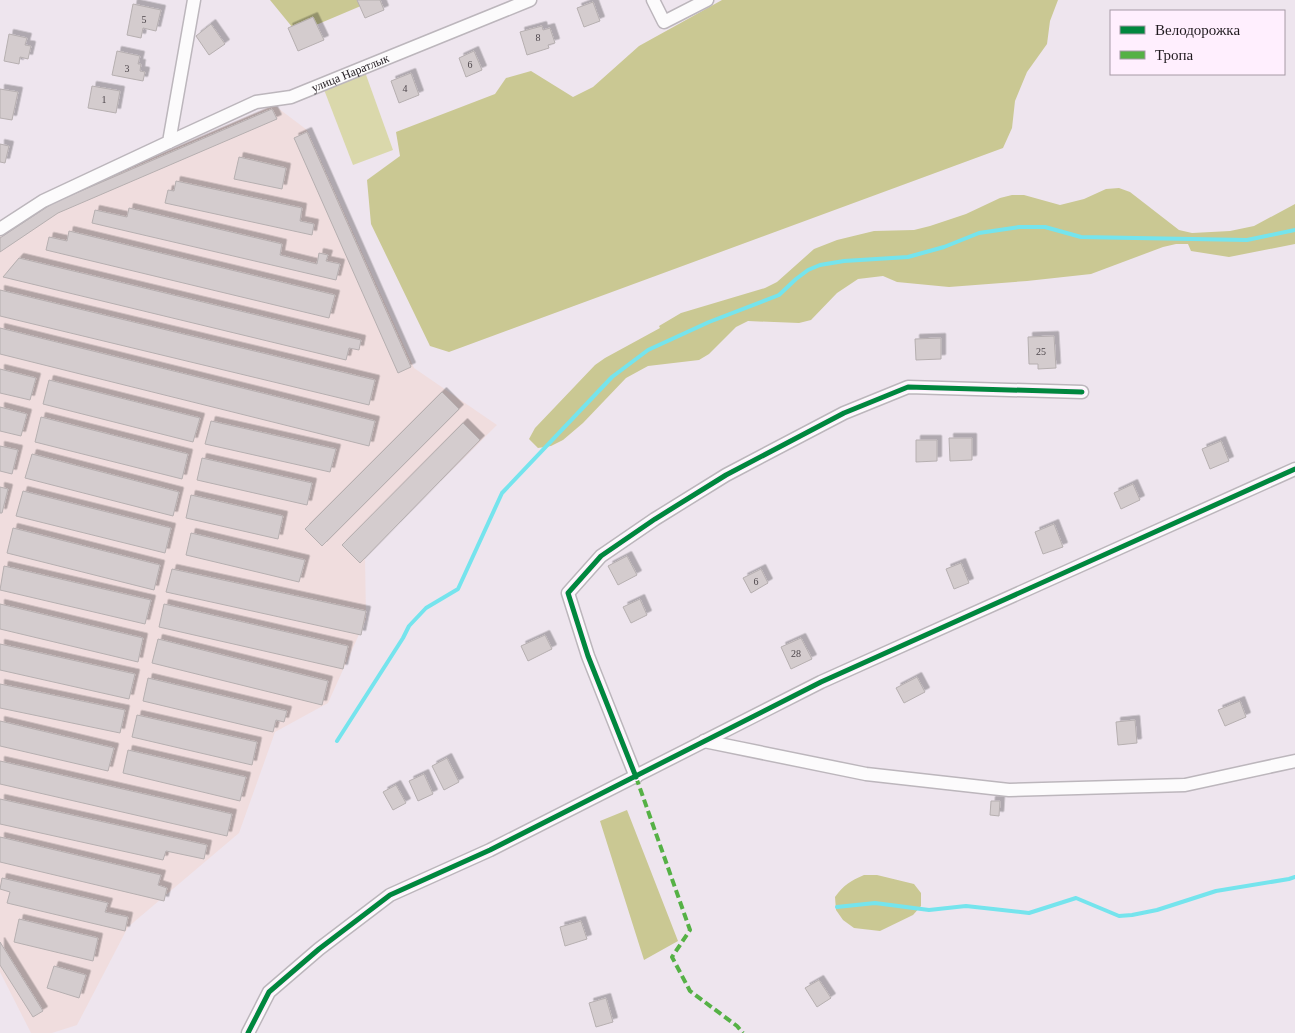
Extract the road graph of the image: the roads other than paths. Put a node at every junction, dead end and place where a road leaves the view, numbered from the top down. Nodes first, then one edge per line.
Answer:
1 (194, 0) edge
2 (530, 0) edge
3 (653, 0) edge
4 (707, 0) edge
5 (169, 142) junction
6 (0, 229) edge
7 (1082, 392) dead end
8 (1295, 469) edge
9 (704, 741) junction
10 (1295, 761) edge
11 (636, 776) junction
12 (248, 1033) edge

1 - 5 street
2 - 5 street, улица Наратлык
3 - 4 street
5 - 6 street, улица Наратлык
7 - 11 street
8 - 9 street
9 - 10 street
9 - 11 street
11 - 12 street

